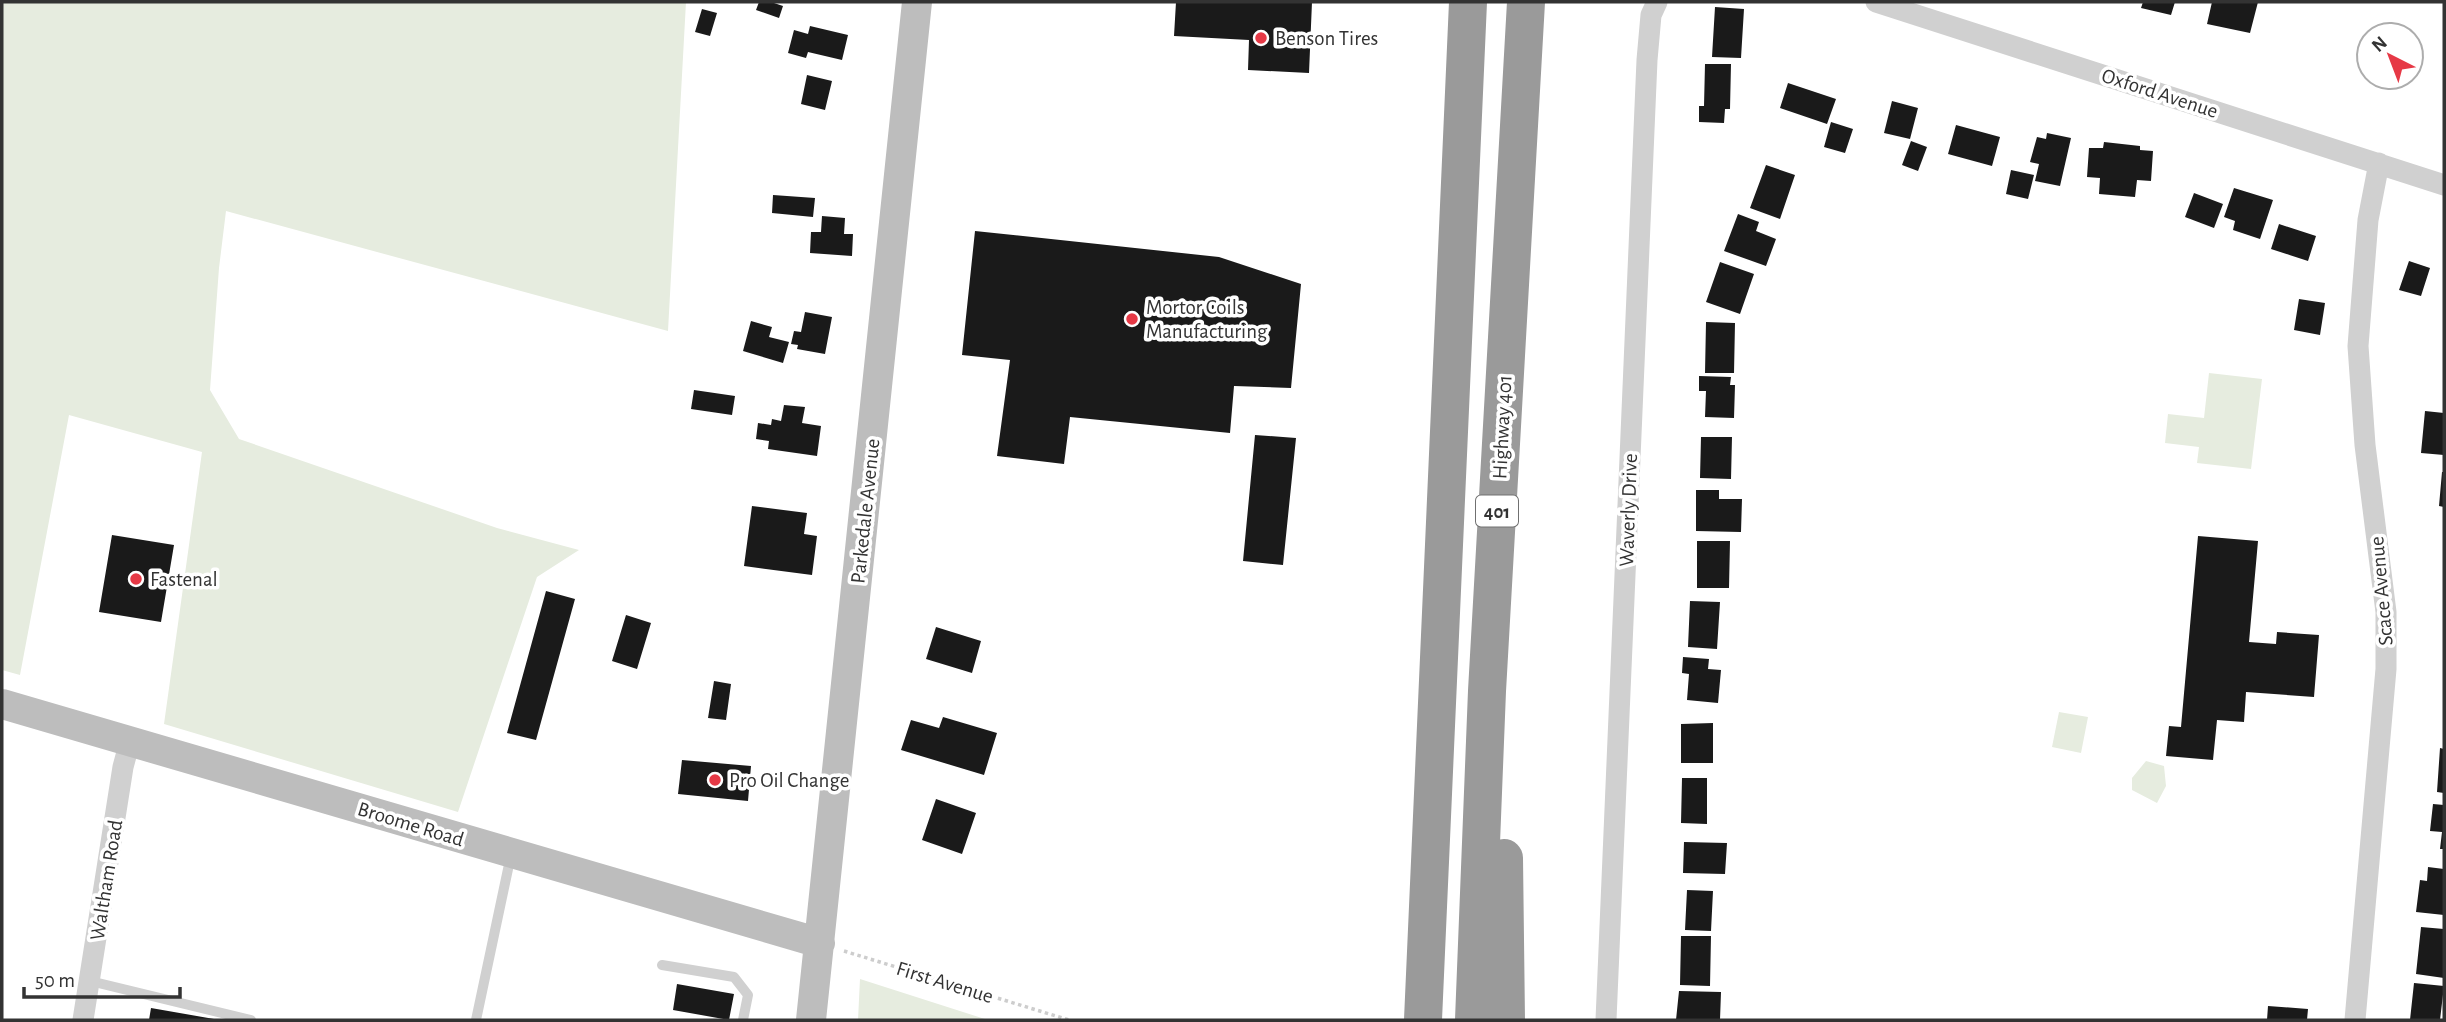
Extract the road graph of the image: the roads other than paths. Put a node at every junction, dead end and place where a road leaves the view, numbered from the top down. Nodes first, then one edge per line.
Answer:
1 (917, 2) edge
2 (1468, 2) edge
3 (1526, 2) edge
4 (1657, 2) edge
5 (1877, 2) edge
6 (1899, 5) edge
7 (2379, 163) junction
8 (2444, 185) edge
9 (1486, 691) junction
10 (2, 704) edge
11 (130, 741) junction
12 (1431, 800) junction
13 (511, 854) junction
14 (820, 943) junction
15 (662, 964) dead end
16 (90, 981) junction
17 (83, 1020) edge
18 (251, 1020) edge
19 (476, 1020) edge
20 (743, 1020) edge
21 (811, 1020) edge
22 (1396, 1020) edge
23 (1423, 1020) edge
24 (1474, 1020) edge
25 (1506, 1020) edge
26 (1606, 1020) edge
27 (2355, 1020) edge

1 - 14 main road, Parkedale Avenue
2 - 12 highway, 401
3 - 9 highway, Highway 401 / 401
4 - 26 street, Waverly Drive
5 - 6 street, Oxford Avenue
6 - 7 street, Oxford Avenue
7 - 8 street, Oxford Avenue
7 - 27 street, Scace Avenue
9 - 24 highway, Highway 401 / 401
9 - 25 highway
10 - 11 main road, Broome Road
11 - 13 main road, Broome Road
11 - 16 street, Waltham Road
12 - 22 highway
12 - 23 highway, 401
13 - 14 main road, Broome Road
13 - 19 lane
14 - 21 main road, Parkedale Avenue
15 - 20 lane
16 - 17 street, Waltham Road
16 - 18 lane

